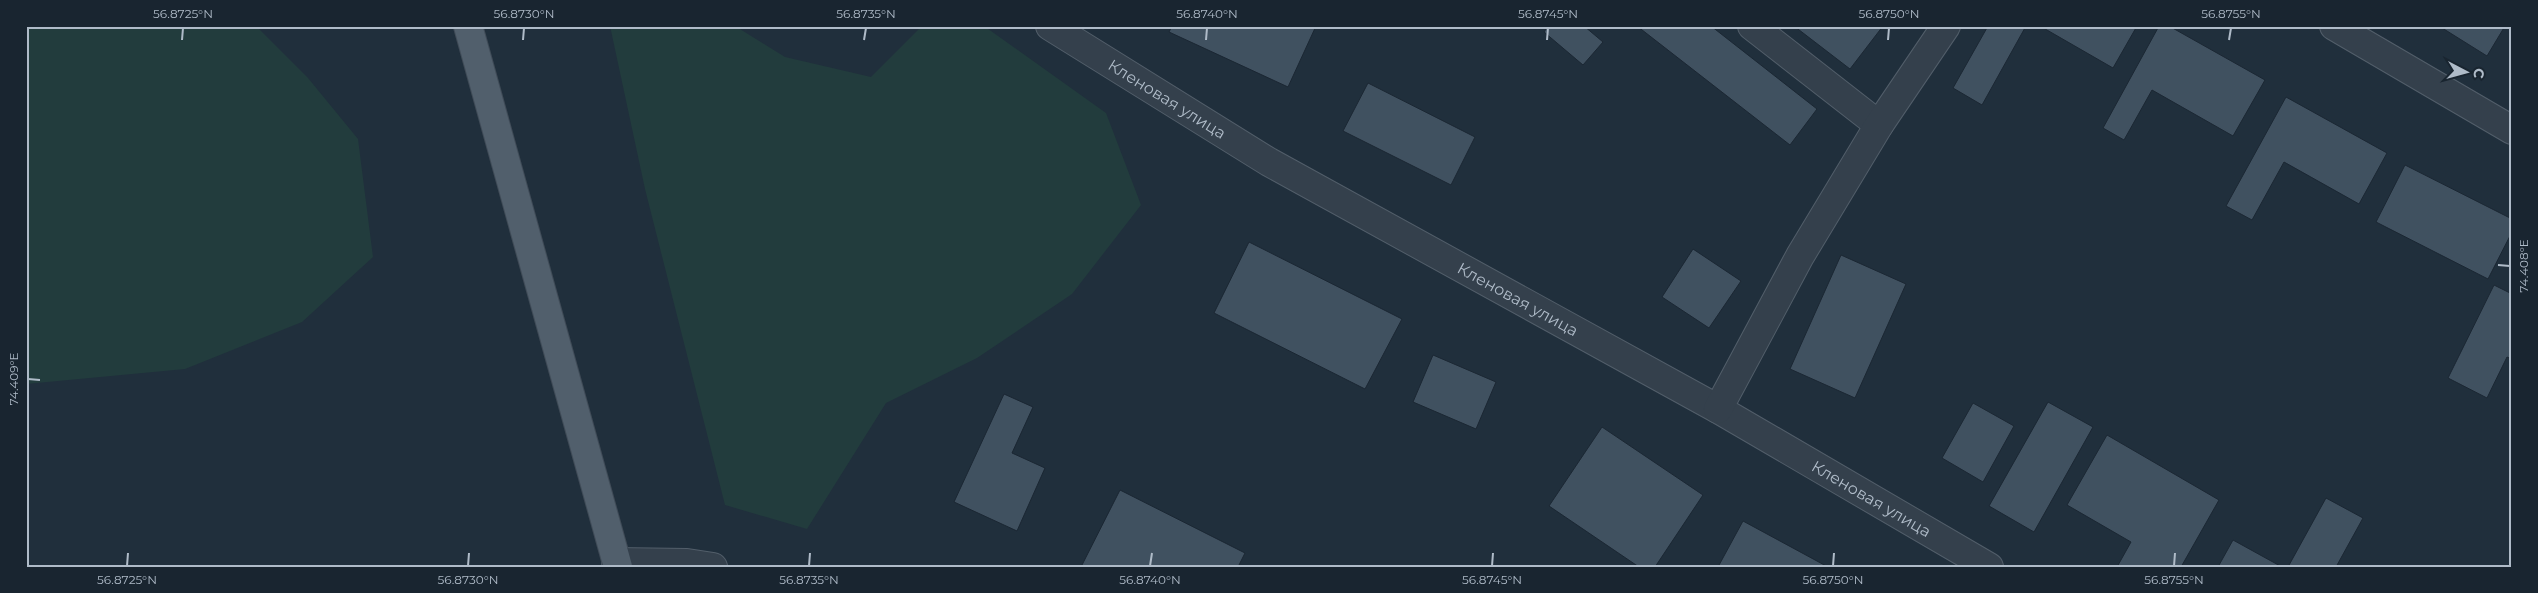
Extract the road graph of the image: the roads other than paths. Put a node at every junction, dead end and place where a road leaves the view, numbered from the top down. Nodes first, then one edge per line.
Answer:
1 (468, 26) edge
2 (1050, 26) edge
3 (1752, 26) edge
4 (1946, 26) edge
5 (2334, 26) edge
6 (1879, 125) junction
7 (2512, 130) edge
8 (1718, 409) junction
9 (617, 564) edge
10 (713, 567) edge
11 (1989, 567) edge

1 - 9 main road
2 - 8 street, Кленовая улица
3 - 6 street
4 - 6 street
5 - 7 street
6 - 8 street
8 - 11 street, Кленовая улица
9 - 10 street

